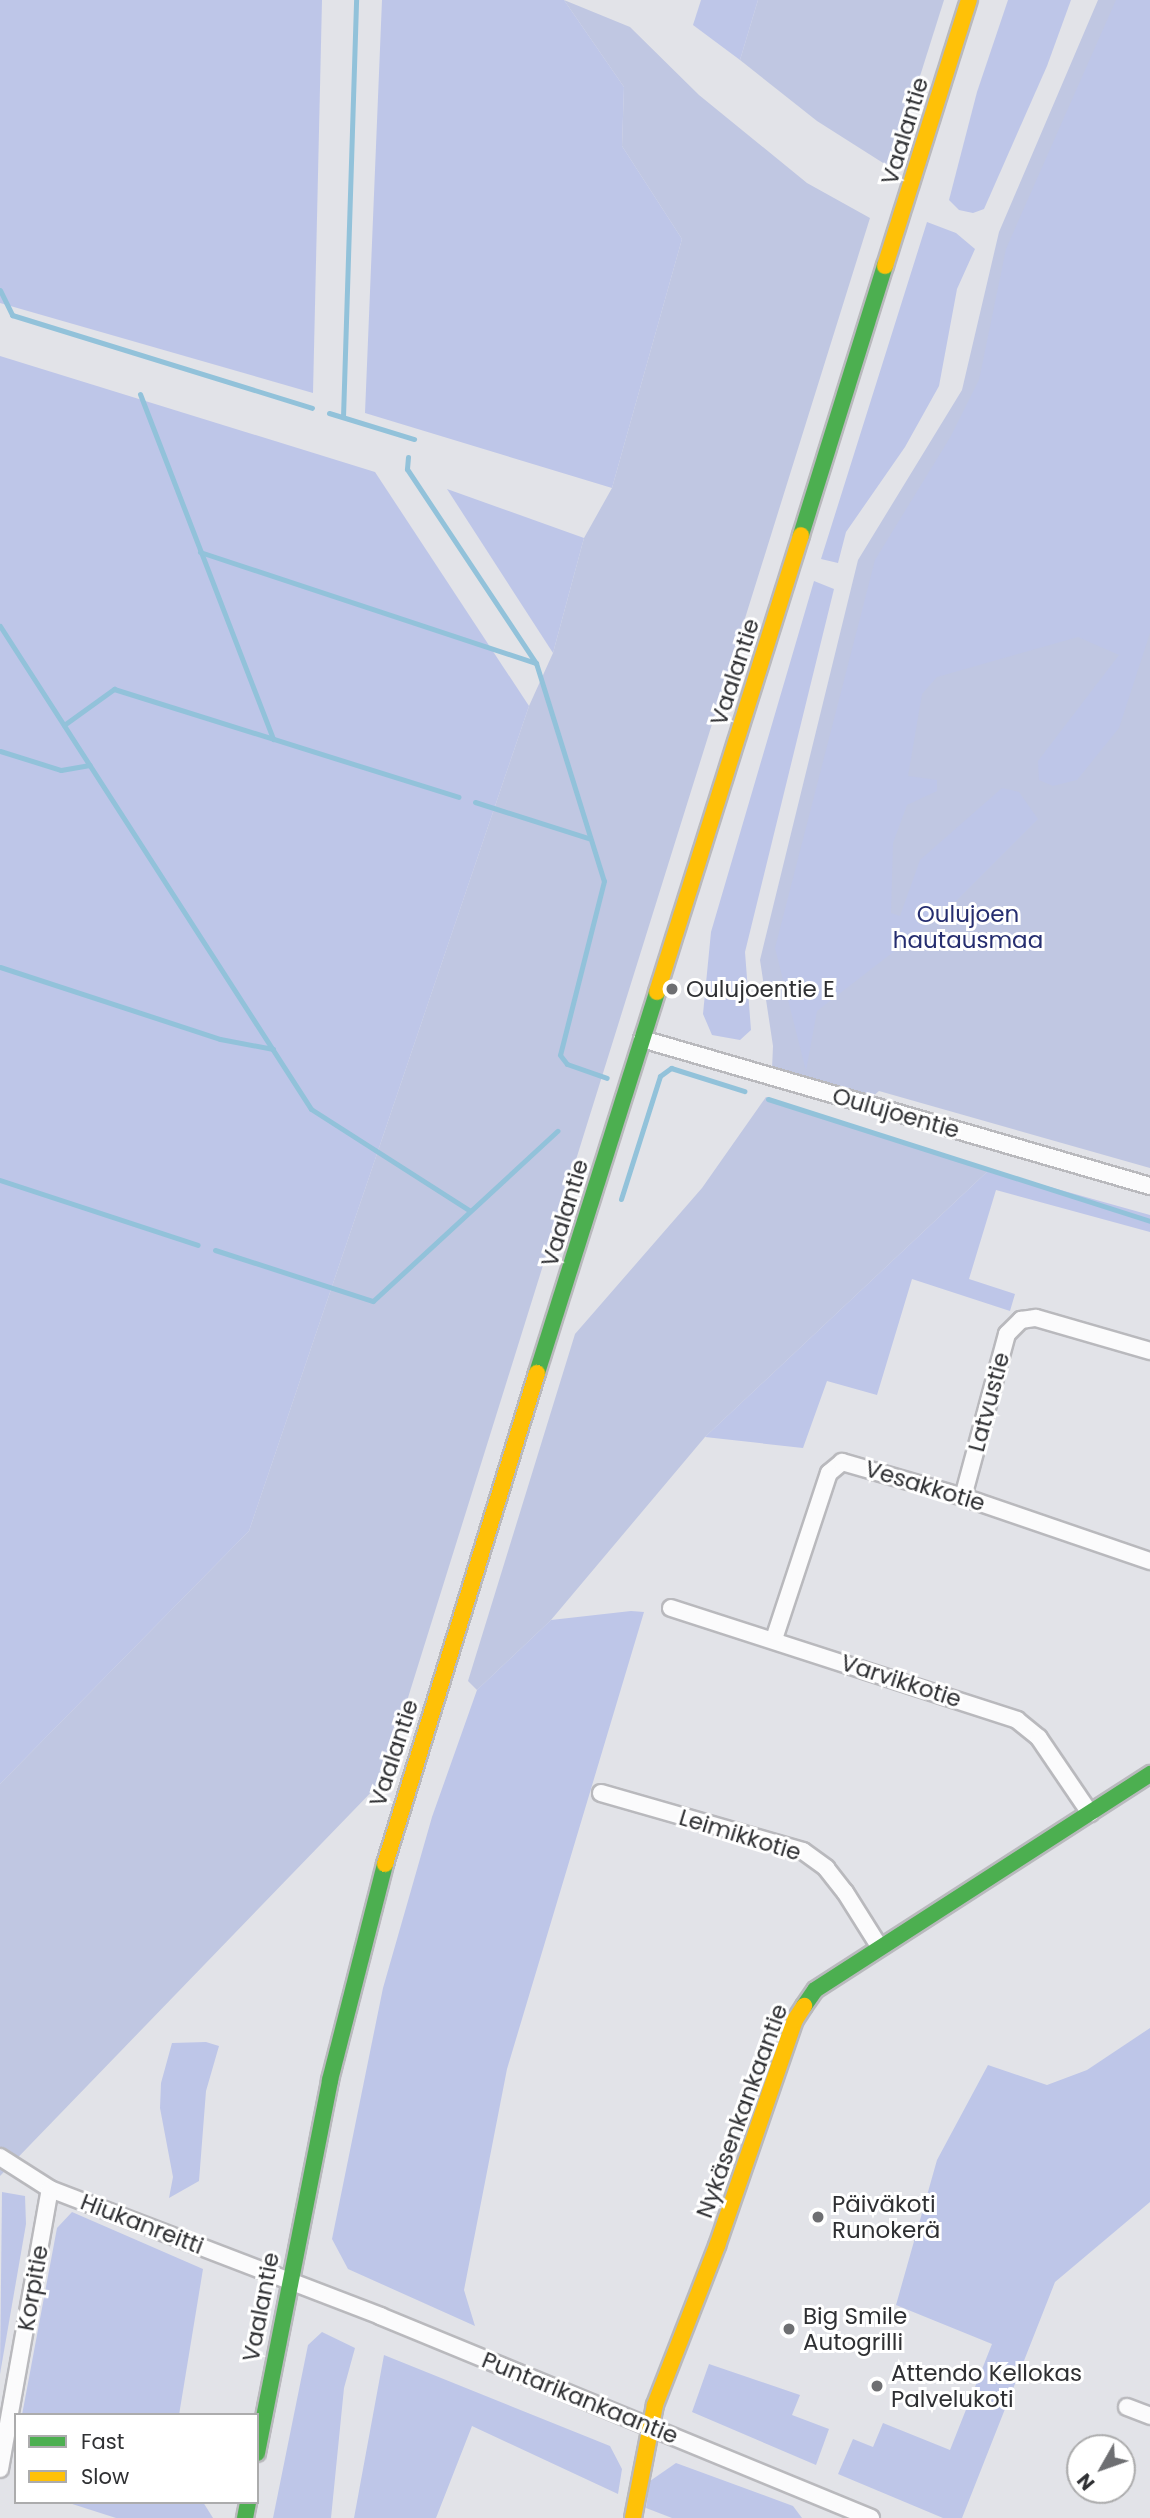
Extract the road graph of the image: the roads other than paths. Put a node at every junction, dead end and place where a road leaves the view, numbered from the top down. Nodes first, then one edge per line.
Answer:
1 (970, 0) edge
2 (642, 1039) junction
3 (1150, 1186) edge
4 (1150, 1351) edge
5 (963, 1497) junction
6 (1150, 1561) edge
7 (671, 1608) dead end
8 (774, 1639) junction
9 (1150, 1774) edge
10 (601, 1793) dead end
11 (1090, 1813) junction
12 (879, 1946) junction
13 (0, 2157) edge
14 (50, 2189) junction
15 (289, 2280) junction
16 (1126, 2407) dead end
17 (1150, 2416) edge
18 (649, 2427) junction
19 (259, 2442) edge
20 (0, 2469) edge
21 (830, 2510) edge
22 (633, 2518) edge
23 (871, 2518) edge

1 - 2 street, Vaalantie
2 - 3 street, Oulujoentie
2 - 15 street, Vaalantie
4 - 5 street, Latvustie
5 - 6 street, Vesakkotie
5 - 8 street, Vesakkotie
7 - 8 street, Varvikkotie
8 - 11 street, Varvikkotie
9 - 11 street, Nykäsenkankaantie
10 - 12 street, Leimikkotie
11 - 12 street, Nykäsenkankaantie
12 - 18 street, Nykäsenkankaantie
13 - 14 street, Hiukanreitti
14 - 15 street, Hiukanreitti
14 - 20 street, Korpitie
15 - 18 street, Puntarikankaantie
15 - 19 street, Vaalantie
16 - 17 street
18 - 21 street, Puntarikankaantie
18 - 22 street, Nykäsenkankaantie
21 - 23 street, Puntarikankaantie

